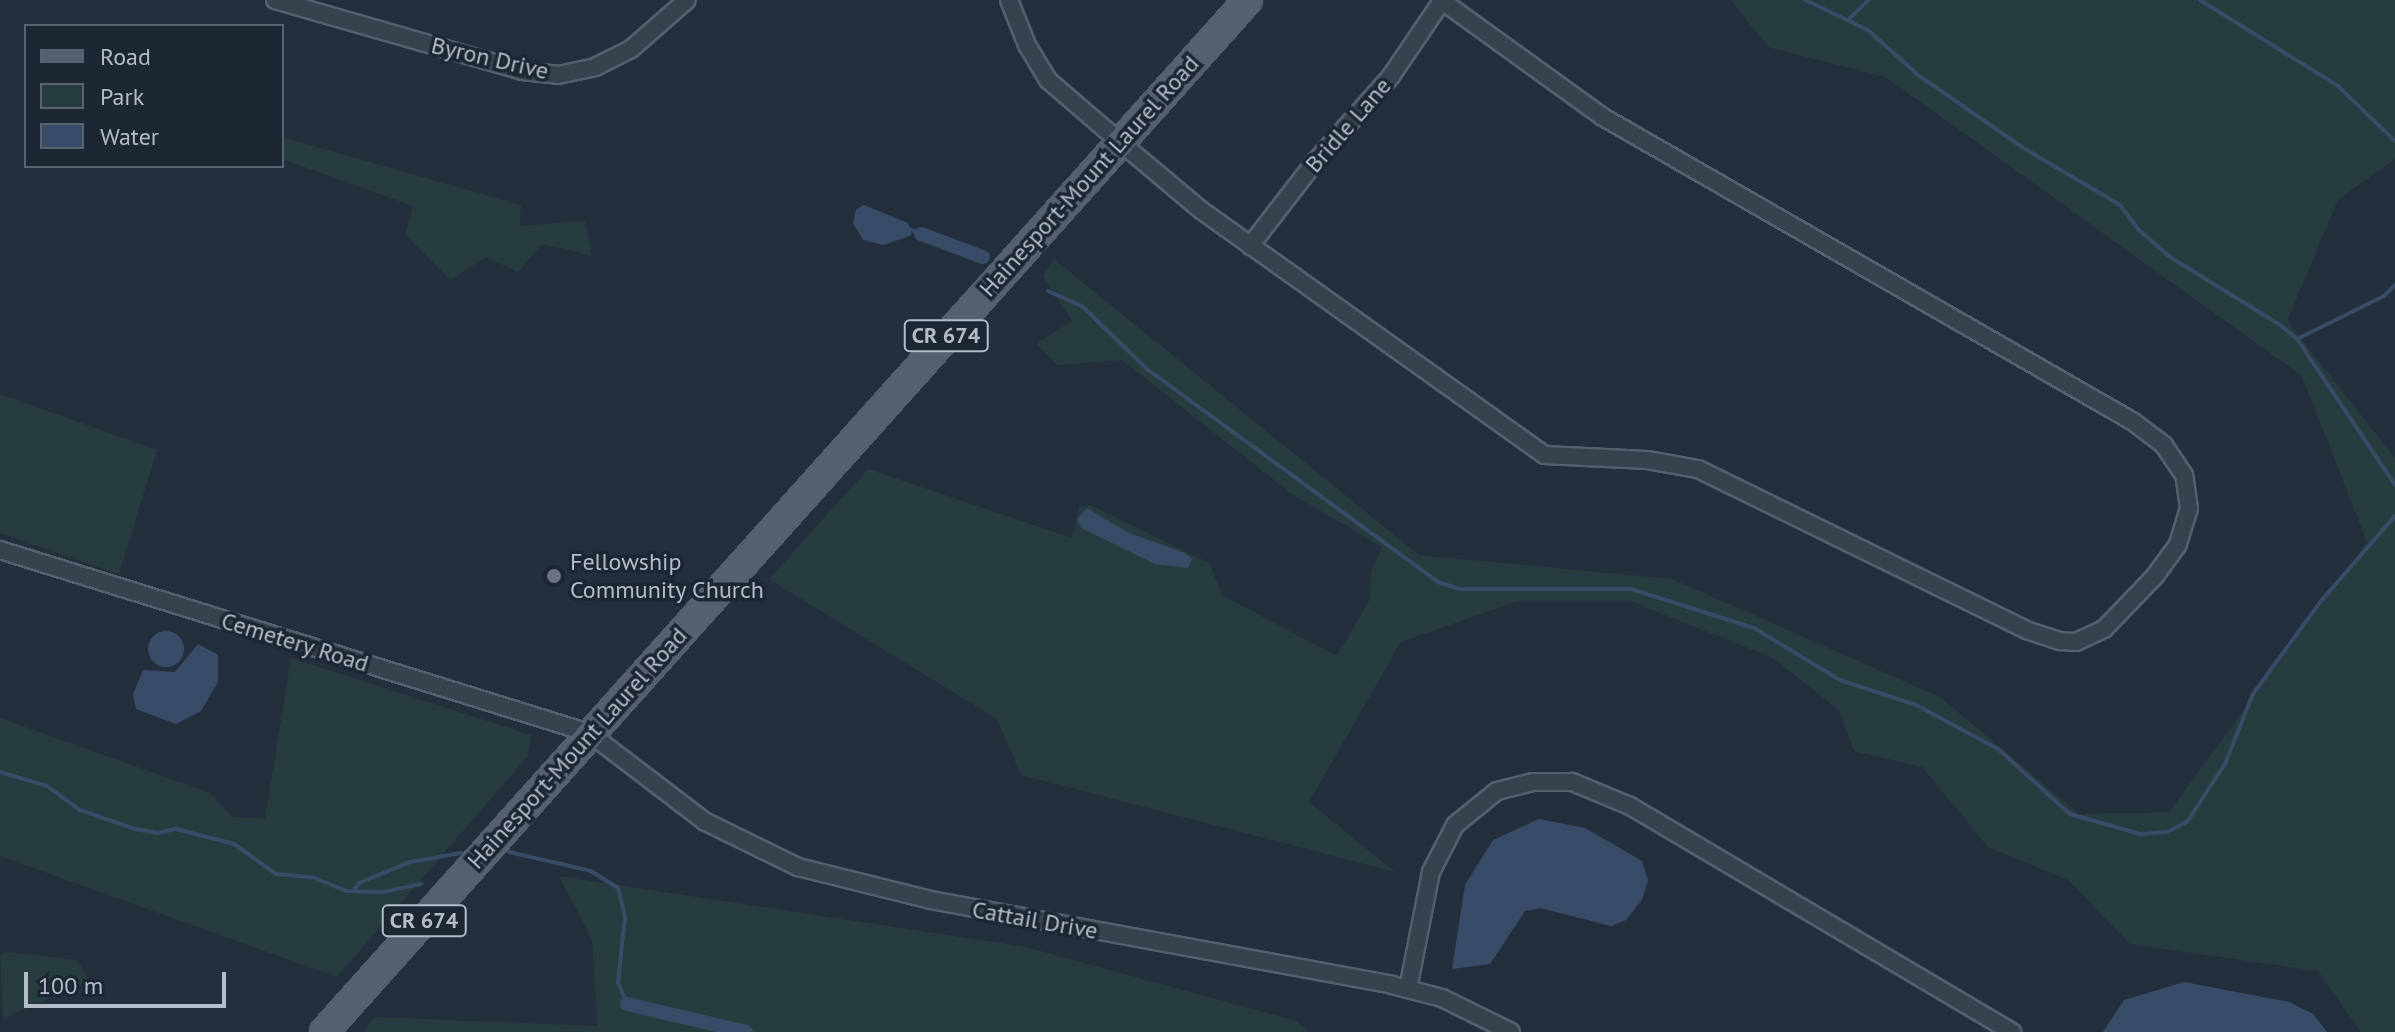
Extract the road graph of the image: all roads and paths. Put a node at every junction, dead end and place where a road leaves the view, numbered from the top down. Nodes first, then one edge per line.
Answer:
1 (275, 0) edge
2 (687, 0) edge
3 (1009, 0) edge
4 (1248, 0) edge
5 (1442, 0) edge
6 (1120, 142) junction
7 (1250, 246) junction
8 (0, 550) edge
9 (589, 733) junction
10 (1408, 989) junction
11 (324, 1032) edge
12 (1511, 1032) edge
13 (2012, 1032) edge

1 - 2 street, Byron Drive
3 - 6 street
4 - 6 main road, Hainesport-Mount Laurel Road / CR 674
5 - 7 street, Bridle Lane
5 - 7 street
6 - 7 street
6 - 9 main road, Hainesport-Mount Laurel Road / CR 674
8 - 9 street, Cemetery Road
9 - 10 street, Cattail Drive
9 - 11 main road, Hainesport-Mount Laurel Road / CR 674
10 - 12 street, Cattail Drive
10 - 13 street

